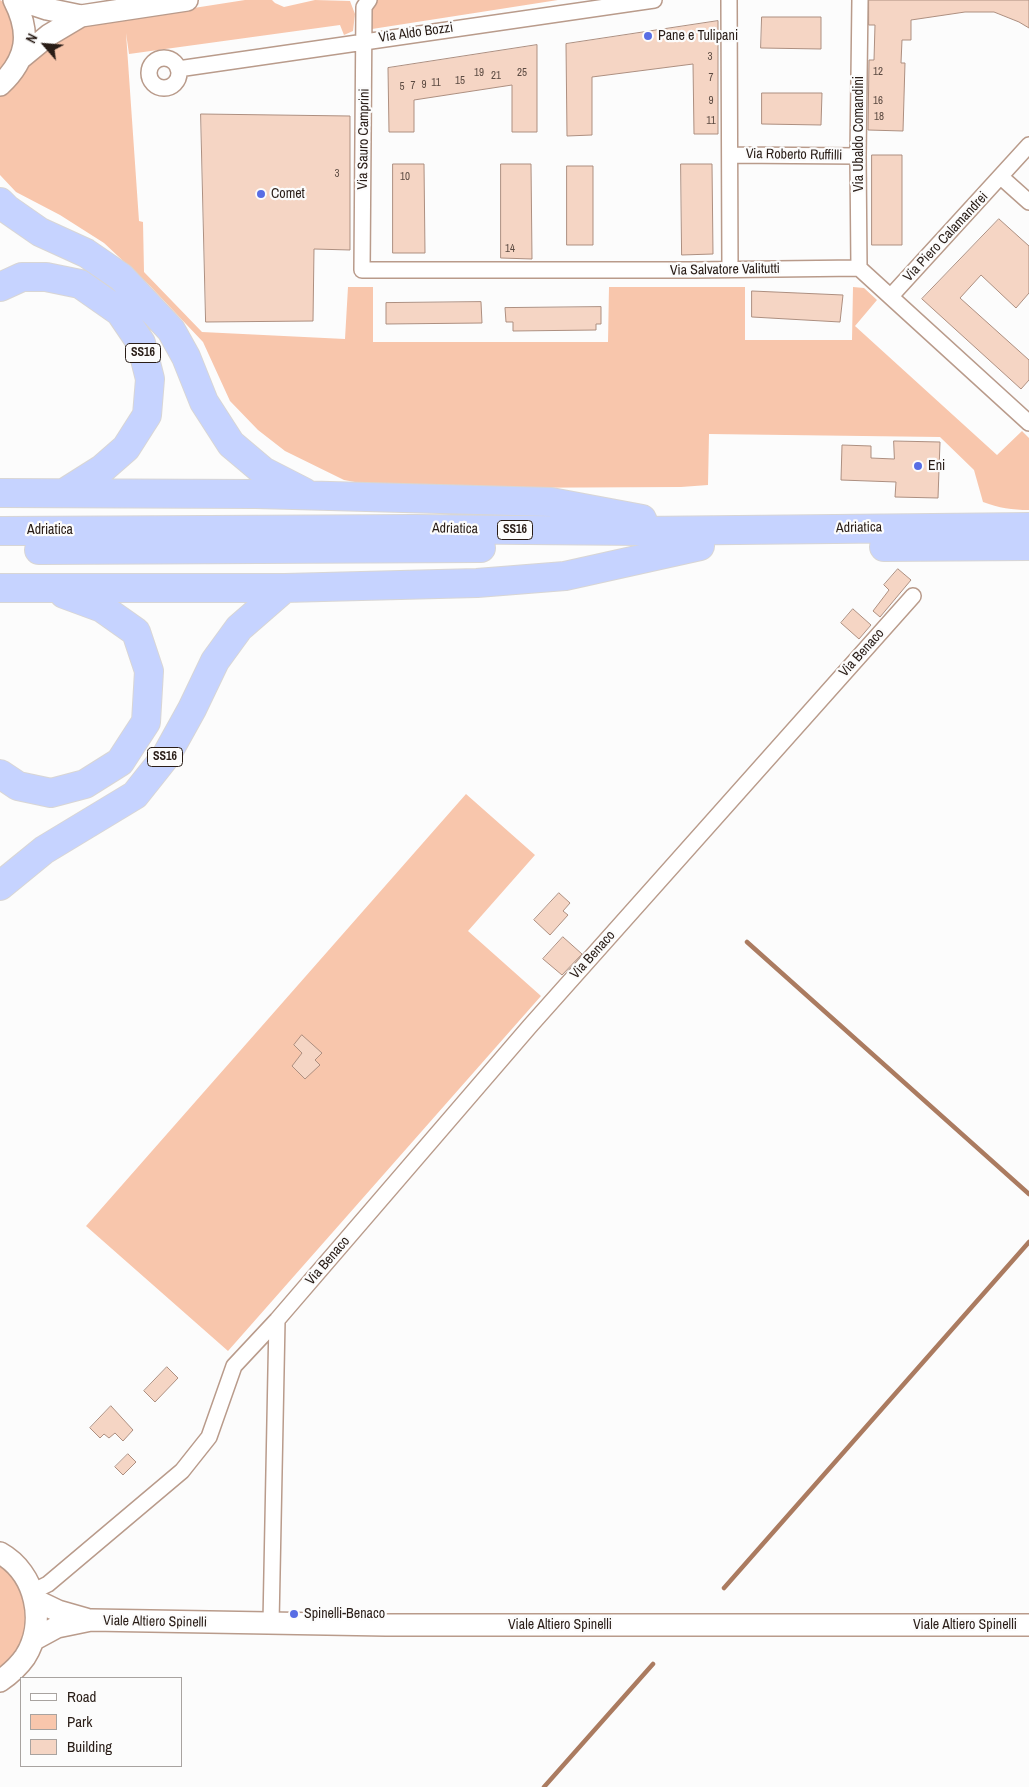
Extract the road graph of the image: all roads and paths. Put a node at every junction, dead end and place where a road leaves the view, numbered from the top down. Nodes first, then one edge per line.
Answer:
1 (14, 0) edge
2 (20, 0) edge
3 (187, 0) edge
4 (654, 0) edge
5 (729, 0) edge
6 (860, 0) edge
7 (364, 2) edge
8 (81, 16) junction
9 (365, 41) junction
10 (21, 58) junction
11 (178, 68) dead end
12 (0, 85) edge
13 (1029, 145) edge
14 (730, 154) junction
15 (858, 156) junction
16 (1001, 177) junction
17 (0, 202) edge
18 (1029, 202) edge
19 (859, 268) junction
20 (362, 270) joint
21 (730, 270) junction
22 (0, 288) edge
23 (891, 296) junction
24 (1029, 423) edge
25 (0, 493) edge
26 (64, 493) junction
27 (309, 495) junction
28 (1029, 527) edge
29 (0, 531) edge
30 (700, 538) junction
31 (1029, 546) edge
32 (0, 550) edge
33 (0, 588) edge
34 (49, 588) junction
35 (285, 588) junction
36 (913, 596) dead end
37 (0, 774) edge
38 (0, 886) edge
39 (278, 1320) junction
40 (0, 1553) edge
41 (33, 1596) junction
42 (91, 1620) junction
43 (271, 1624) junction
44 (1029, 1625) edge
45 (33, 1640) junction
46 (0, 1681) edge

1 - 10 street
2 - 8 street
3 - 8 street
4 - 9 street, Via Aldo Bozzi
5 - 14 street, Via Roberto Ruffilli
6 - 15 street, Via Ubaldo Comandini
7 - 9 street, Via Sauro Camprini
8 - 10 street
9 - 11 street, Via Aldo Bozzi
9 - 20 street, Via Sauro Camprini
10 - 12 street
13 - 16 street, Via Piero Calamandrei
14 - 15 street, Via Roberto Ruffilli
14 - 21 street, Via Roberto Ruffilli
15 - 19 street, Via Ubaldo Comandini
16 - 18 street
16 - 23 street, Via Piero Calamandrei
17 - 27 highway, SS16
19 - 21 street, Via Salvatore Valitutti
19 - 23 street
20 - 21 street, Via Salvatore Valitutti
22 - 26 highway, SS16
23 - 24 street
25 - 26 highway, SS16
26 - 27 highway, SS16
27 - 30 highway, SS16
28 - 30 highway, Adriatica / SS16
29 - 30 highway, Adriatica / SS16
30 - 31 highway, Adriatica / SS16
30 - 32 highway, Adriatica / SS16
30 - 35 highway, SS16
33 - 34 highway, SS16
34 - 35 highway, SS16
34 - 37 highway, SS16
35 - 38 highway, SS16
36 - 39 street, Via Benaco
39 - 41 street, Via Benaco
39 - 43 street
40 - 41 street
41 - 42 street, Viale Altiero Spinelli
41 - 45 street
42 - 43 street, Viale Altiero Spinelli
42 - 45 street, Viale Altiero Spinelli
43 - 44 street, Viale Altiero Spinelli
45 - 46 street

